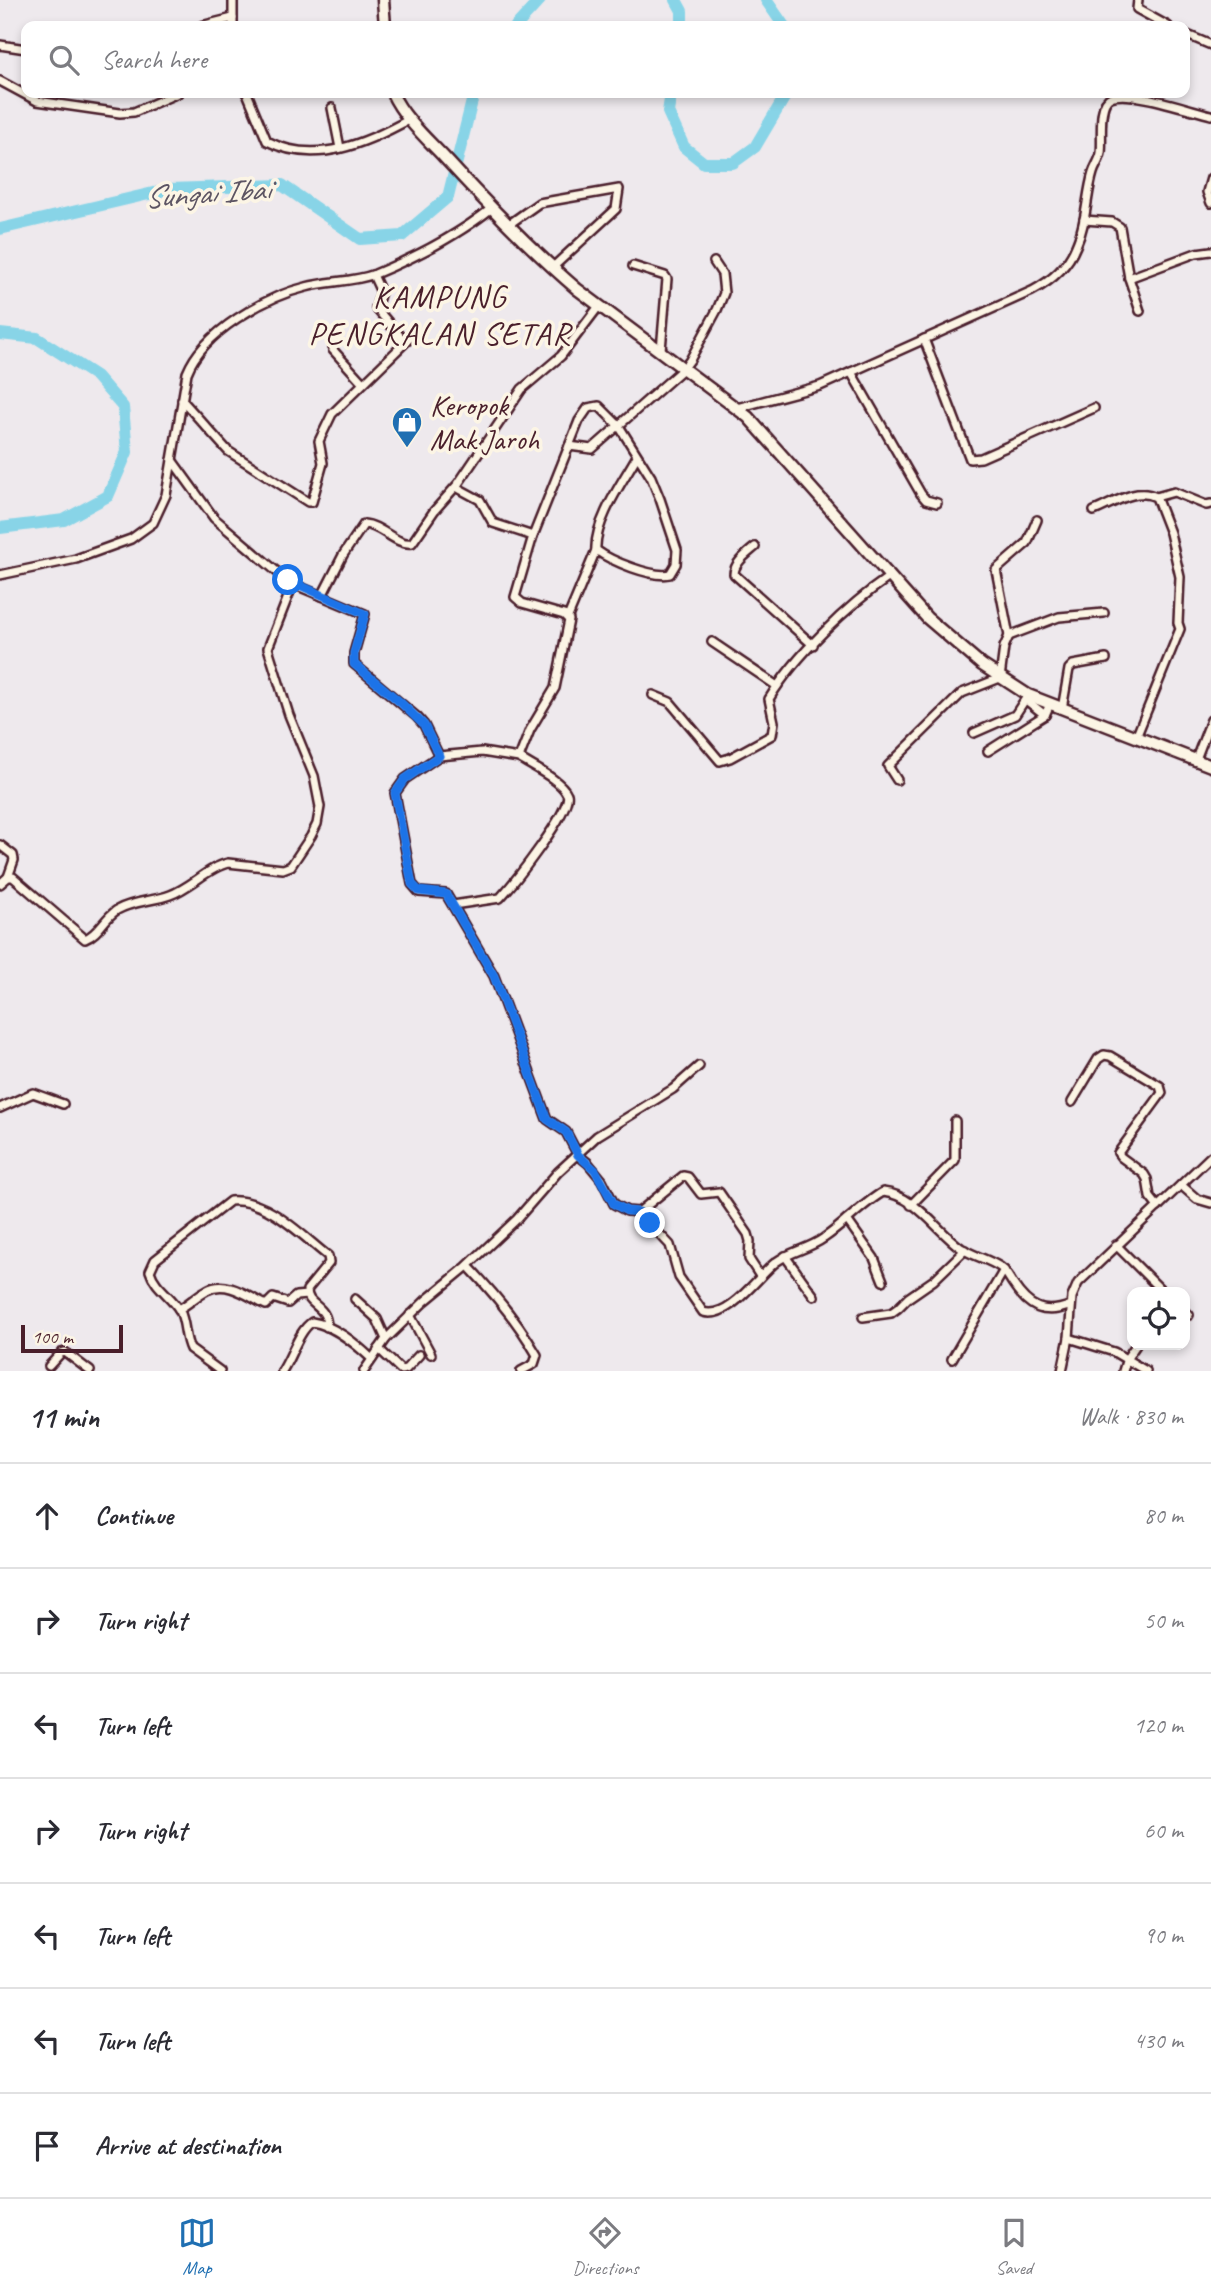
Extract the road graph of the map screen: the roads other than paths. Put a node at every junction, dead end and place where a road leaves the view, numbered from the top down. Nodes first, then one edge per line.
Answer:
1 (233, 0) edge
2 (383, 0) edge
3 (1138, 0) edge
4 (233, 21) edge
5 (385, 21) edge
6 (1159, 21) edge
7 (1190, 36) edge
8 (0, 45) edge
9 (1211, 46) edge
10 (21, 48) edge
11 (0, 81) edge
12 (21, 92) edge
13 (31, 98) edge
14 (166, 98) edge
15 (249, 98) edge
16 (395, 98) edge
17 (1110, 98) edge
18 (1145, 98) edge
19 (332, 108) dead end
20 (1211, 115) edge
21 (410, 119) junction
22 (340, 148) junction
23 (1211, 178) edge
24 (1211, 203) edge
25 (492, 208) junction
26 (1084, 220) junction
27 (508, 225) junction
28 (1211, 251) edge
29 (714, 262) dead end
30 (632, 266) dead end
31 (552, 268) junction
32 (373, 275) junction
33 (1129, 278) junction
34 (599, 306) junction
35 (1140, 311) dead end
36 (413, 335) dead end
37 (924, 340) junction
38 (404, 341) junction
39 (333, 350) dead end
40 (661, 350) junction
41 (684, 368) junction
42 (851, 372) junction
43 (363, 383) junction
44 (182, 400) junction
45 (737, 408) junction
46 (1094, 408) dead end
47 (619, 426) junction
48 (569, 446) junction
49 (637, 456) junction
50 (172, 460) junction
51 (456, 487) junction
52 (1156, 497) junction
53 (937, 503) dead end
54 (1211, 504) edge
55 (1094, 511) dead end
56 (1037, 520) dead end
57 (533, 536) junction
58 (755, 547) dead end
59 (596, 550) junction
60 (0, 575) edge
61 (889, 577) junction
62 (293, 584) junction
63 (322, 596) junction
64 (1104, 613) dead end
65 (568, 617) junction
66 (1009, 636) junction
67 (712, 642) dead end
68 (813, 645) junction
69 (1106, 659) dead end
70 (1000, 678) junction
71 (777, 686) junction
72 (653, 695) dead end
73 (1027, 697) junction
74 (1050, 704) junction
75 (1062, 709) junction
76 (1045, 715) junction
77 (1211, 720) edge
78 (974, 733) dead end
79 (1138, 735) junction
80 (988, 751) dead end
81 (439, 756) junction
82 (519, 758) junction
83 (1196, 759) junction
84 (1211, 765) edge
85 (897, 780) dead end
86 (0, 845) edge
87 (8, 877) junction
88 (0, 884) edge
89 (453, 905) junction
90 (699, 1066) dead end
91 (1072, 1102) dead end
92 (62, 1104) dead end
93 (0, 1108) edge
94 (955, 1121) dead end
95 (578, 1155) junction
96 (1211, 1156) edge
97 (1183, 1186) junction
98 (1211, 1203) edge
99 (911, 1205) junction
100 (1158, 1207) junction
101 (639, 1212) junction
102 (848, 1220) junction
103 (1117, 1247) junction
104 (965, 1250) junction
105 (785, 1256) junction
106 (468, 1266) junction
107 (1004, 1270) junction
108 (760, 1276) junction
109 (883, 1282) dead end
110 (1158, 1287) edge
111 (307, 1295) junction
112 (814, 1296) dead end
113 (355, 1299) dead end
114 (1071, 1305) junction
115 (179, 1309) junction
116 (410, 1315) junction
117 (863, 1317) dead end
118 (327, 1327) junction
119 (386, 1339) junction
120 (1073, 1340) junction
121 (379, 1349) junction
122 (1133, 1350) edge
123 (431, 1354) dead end
124 (419, 1355) dead end
125 (1127, 1358) junction
126 (372, 1359) junction
127 (952, 1359) dead end
128 (49, 1366) dead end
129 (90, 1371) edge
130 (220, 1371) edge
131 (282, 1371) edge
132 (363, 1371) edge
133 (521, 1371) edge
134 (1062, 1371) edge
135 (1124, 1371) edge
136 (1146, 1371) edge

1 - 4 street
2 - 5 main road
3 - 6 street
7 - 9 street
8 - 10 street
11 - 12 street
13 - 14 street
15 - 22 street
16 - 21 main road
17 - 26 street
18 - 20 street
19 - 22 street
21 - 22 street
21 - 25 main road
23 - 24 street
25 - 27 main road
25 - 32 street
26 - 33 street
26 - 37 street
27 - 31 main road
27 - 31 street
28 - 33 street
29 - 41 street
30 - 40 street
31 - 34 main road
32 - 38 street
32 - 44 street
33 - 35 street
34 - 40 main road
34 - 51 street
36 - 38 street
37 - 42 street
37 - 46 street
38 - 43 street
39 - 43 street
40 - 41 main road
41 - 45 main road
41 - 47 street
42 - 45 street
42 - 53 street
43 - 44 street
44 - 50 street
45 - 61 main road
47 - 48 street
47 - 48 street
47 - 49 street
48 - 57 street
49 - 59 street
49 - 59 street
50 - 60 street
50 - 62 street
51 - 57 street
51 - 63 street
52 - 54 street
52 - 55 street
52 - 79 street
56 - 66 street
57 - 65 street
58 - 68 street
59 - 65 street
61 - 68 street
61 - 70 main road
62 - 63 street
62 - 87 street
63 - 81 street
64 - 66 street
65 - 82 street
66 - 70 street
67 - 71 street
68 - 71 street
69 - 75 street
70 - 73 main road
70 - 85 street
71 - 72 street
73 - 74 main road
73 - 76 street
73 - 78 street
74 - 75 main road
74 - 76 street
75 - 79 main road
76 - 80 street
77 - 83 street
79 - 83 main road
81 - 82 street
81 - 89 street
82 - 89 street
83 - 84 main road
86 - 87 street
87 - 88 street
89 - 95 street
90 - 95 street
91 - 100 street
92 - 93 street
94 - 99 street
95 - 101 street
95 - 106 street
96 - 97 street
97 - 98 street
97 - 100 street
99 - 102 street
99 - 104 street
100 - 103 street
101 - 108 street
101 - 108 street
102 - 105 street
102 - 109 street
103 - 110 street
103 - 114 street
104 - 107 street
104 - 117 street
105 - 108 street
105 - 112 street
106 - 116 street
106 - 133 street
107 - 114 street
107 - 127 street
111 - 115 street
111 - 115 street
111 - 118 street
113 - 119 street
114 - 120 street
115 - 130 street
116 - 119 street
116 - 123 street
118 - 126 street
118 - 131 street
119 - 121 street
120 - 125 street
120 - 134 street
121 - 124 street
121 - 126 street
122 - 125 street
125 - 135 street
125 - 136 street
126 - 132 street
128 - 129 street

